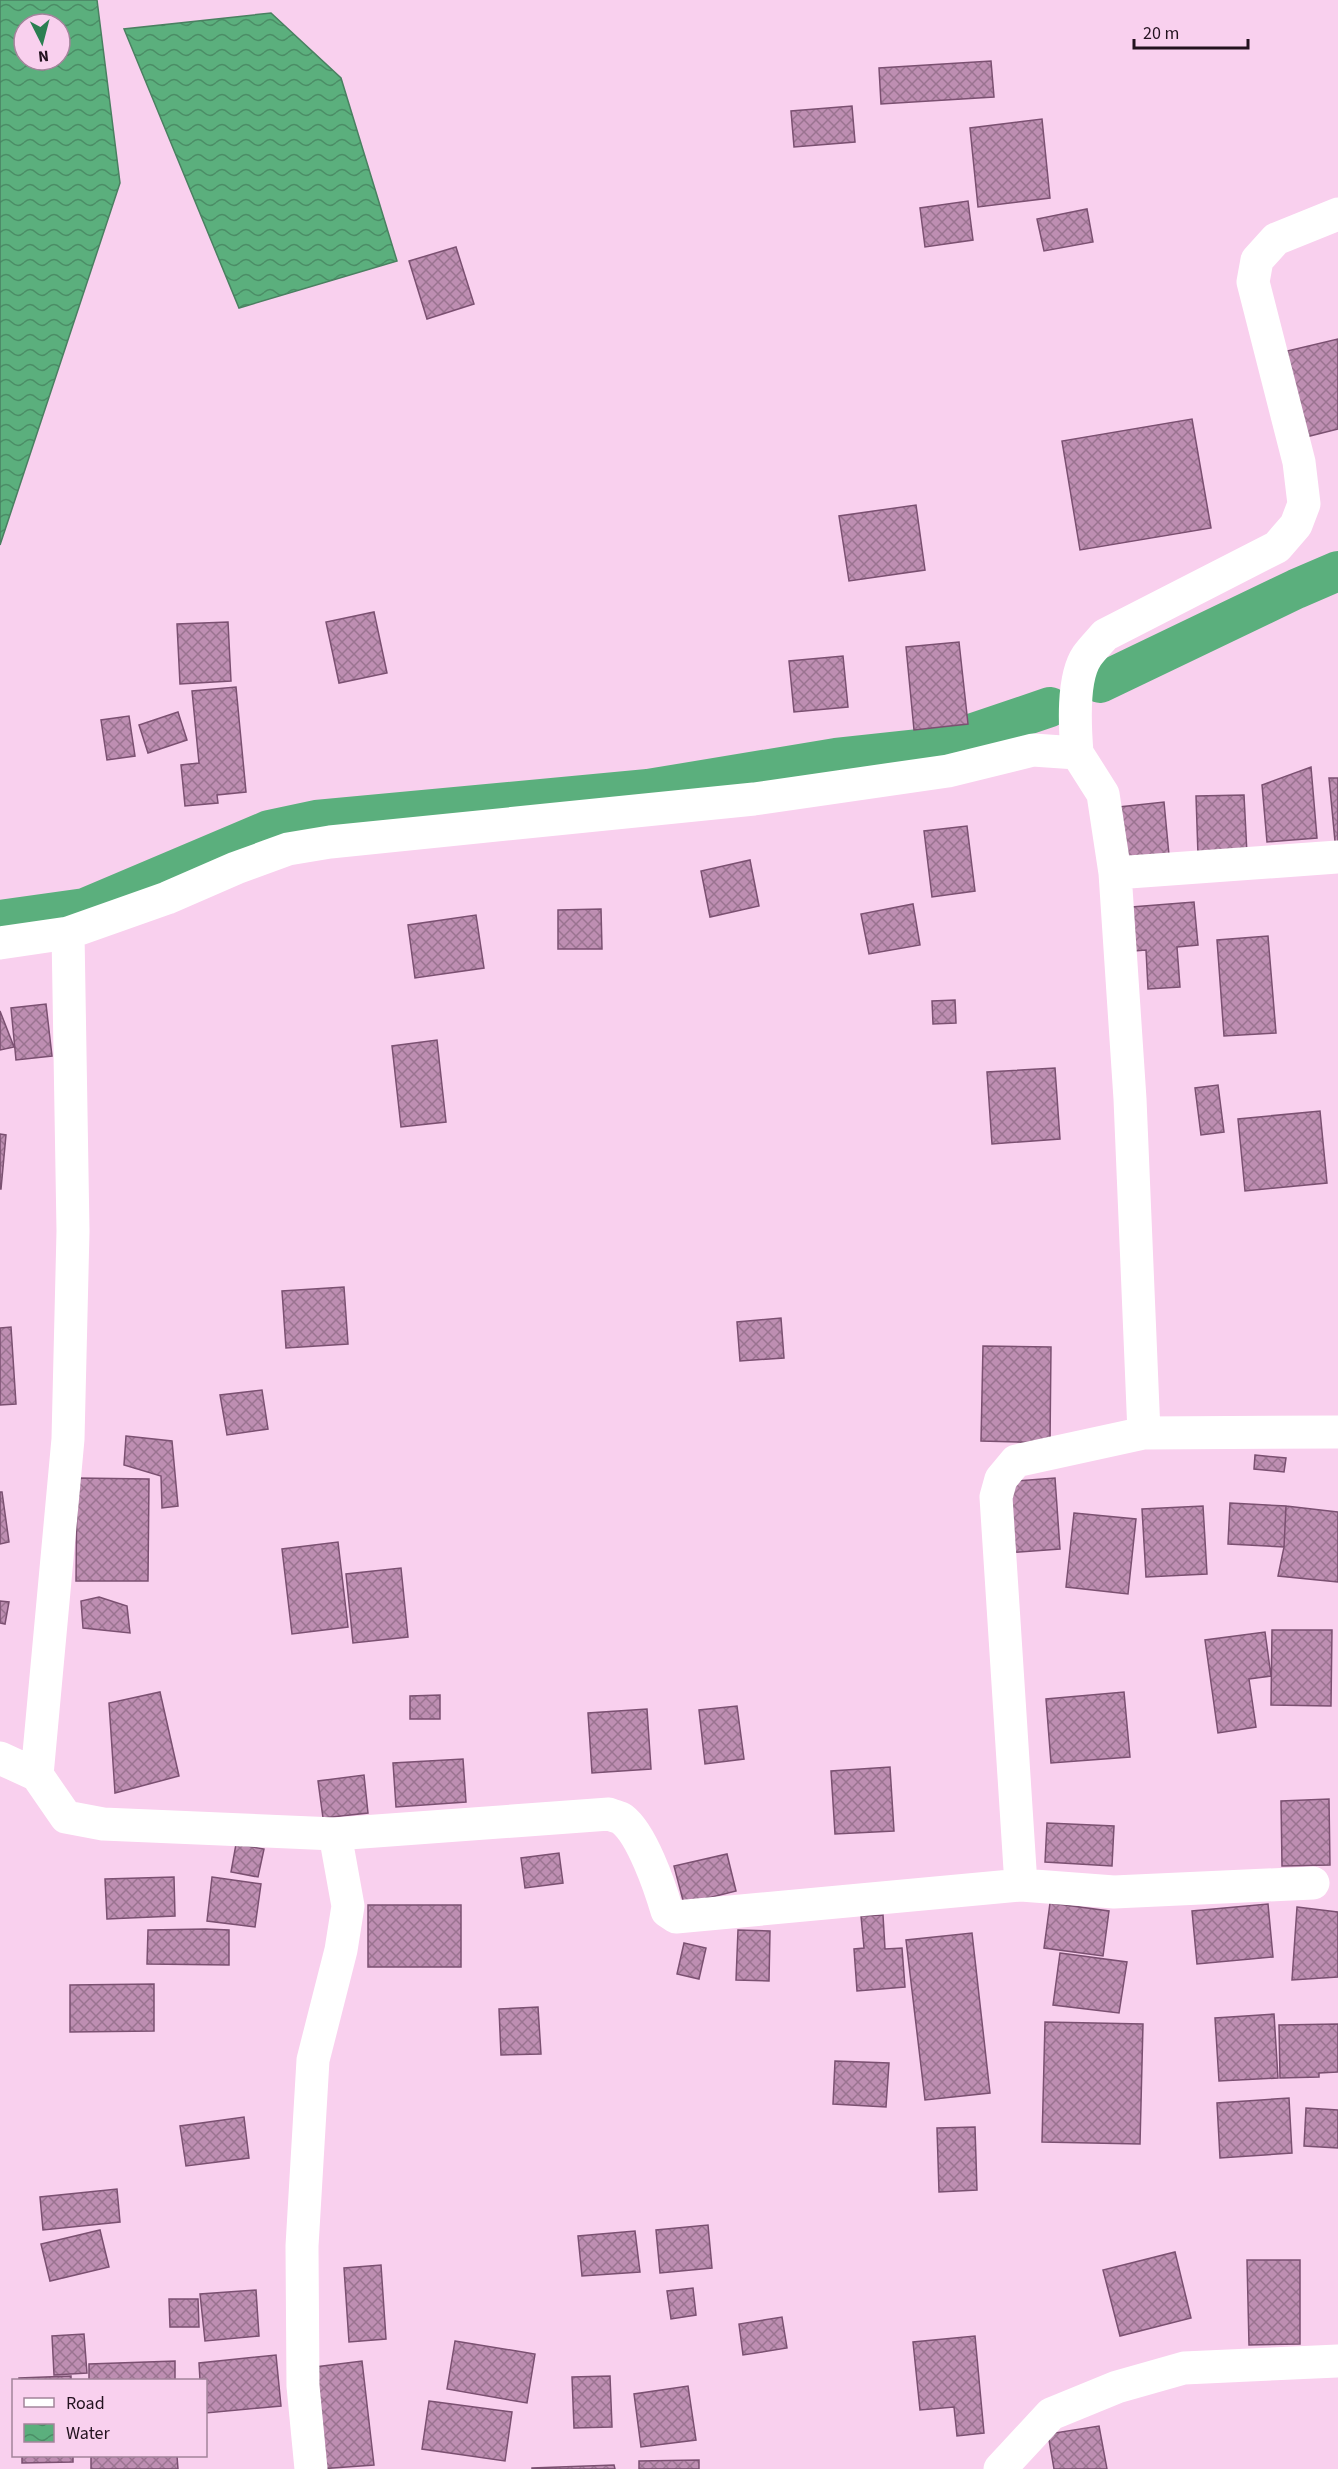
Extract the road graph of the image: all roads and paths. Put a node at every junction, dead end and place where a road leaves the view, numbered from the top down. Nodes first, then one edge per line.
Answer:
1 (1338, 214) edge
2 (1077, 753) junction
3 (1338, 857) edge
4 (1115, 873) junction
5 (68, 933) junction
6 (0, 943) edge
7 (1338, 1432) edge
8 (1144, 1433) junction
9 (0, 1758) edge
10 (37, 1775) junction
11 (335, 1834) junction
12 (1313, 1883) dead end
13 (1021, 1885) junction
14 (1338, 2361) edge
15 (311, 2469) edge
16 (1000, 2469) edge

1 - 2 street
2 - 4 street
2 - 5 street
3 - 4 street
4 - 8 street
5 - 6 street
5 - 10 street
7 - 8 street
8 - 13 street
9 - 10 street
10 - 11 street
11 - 13 street
11 - 15 street
12 - 13 street
14 - 16 street

